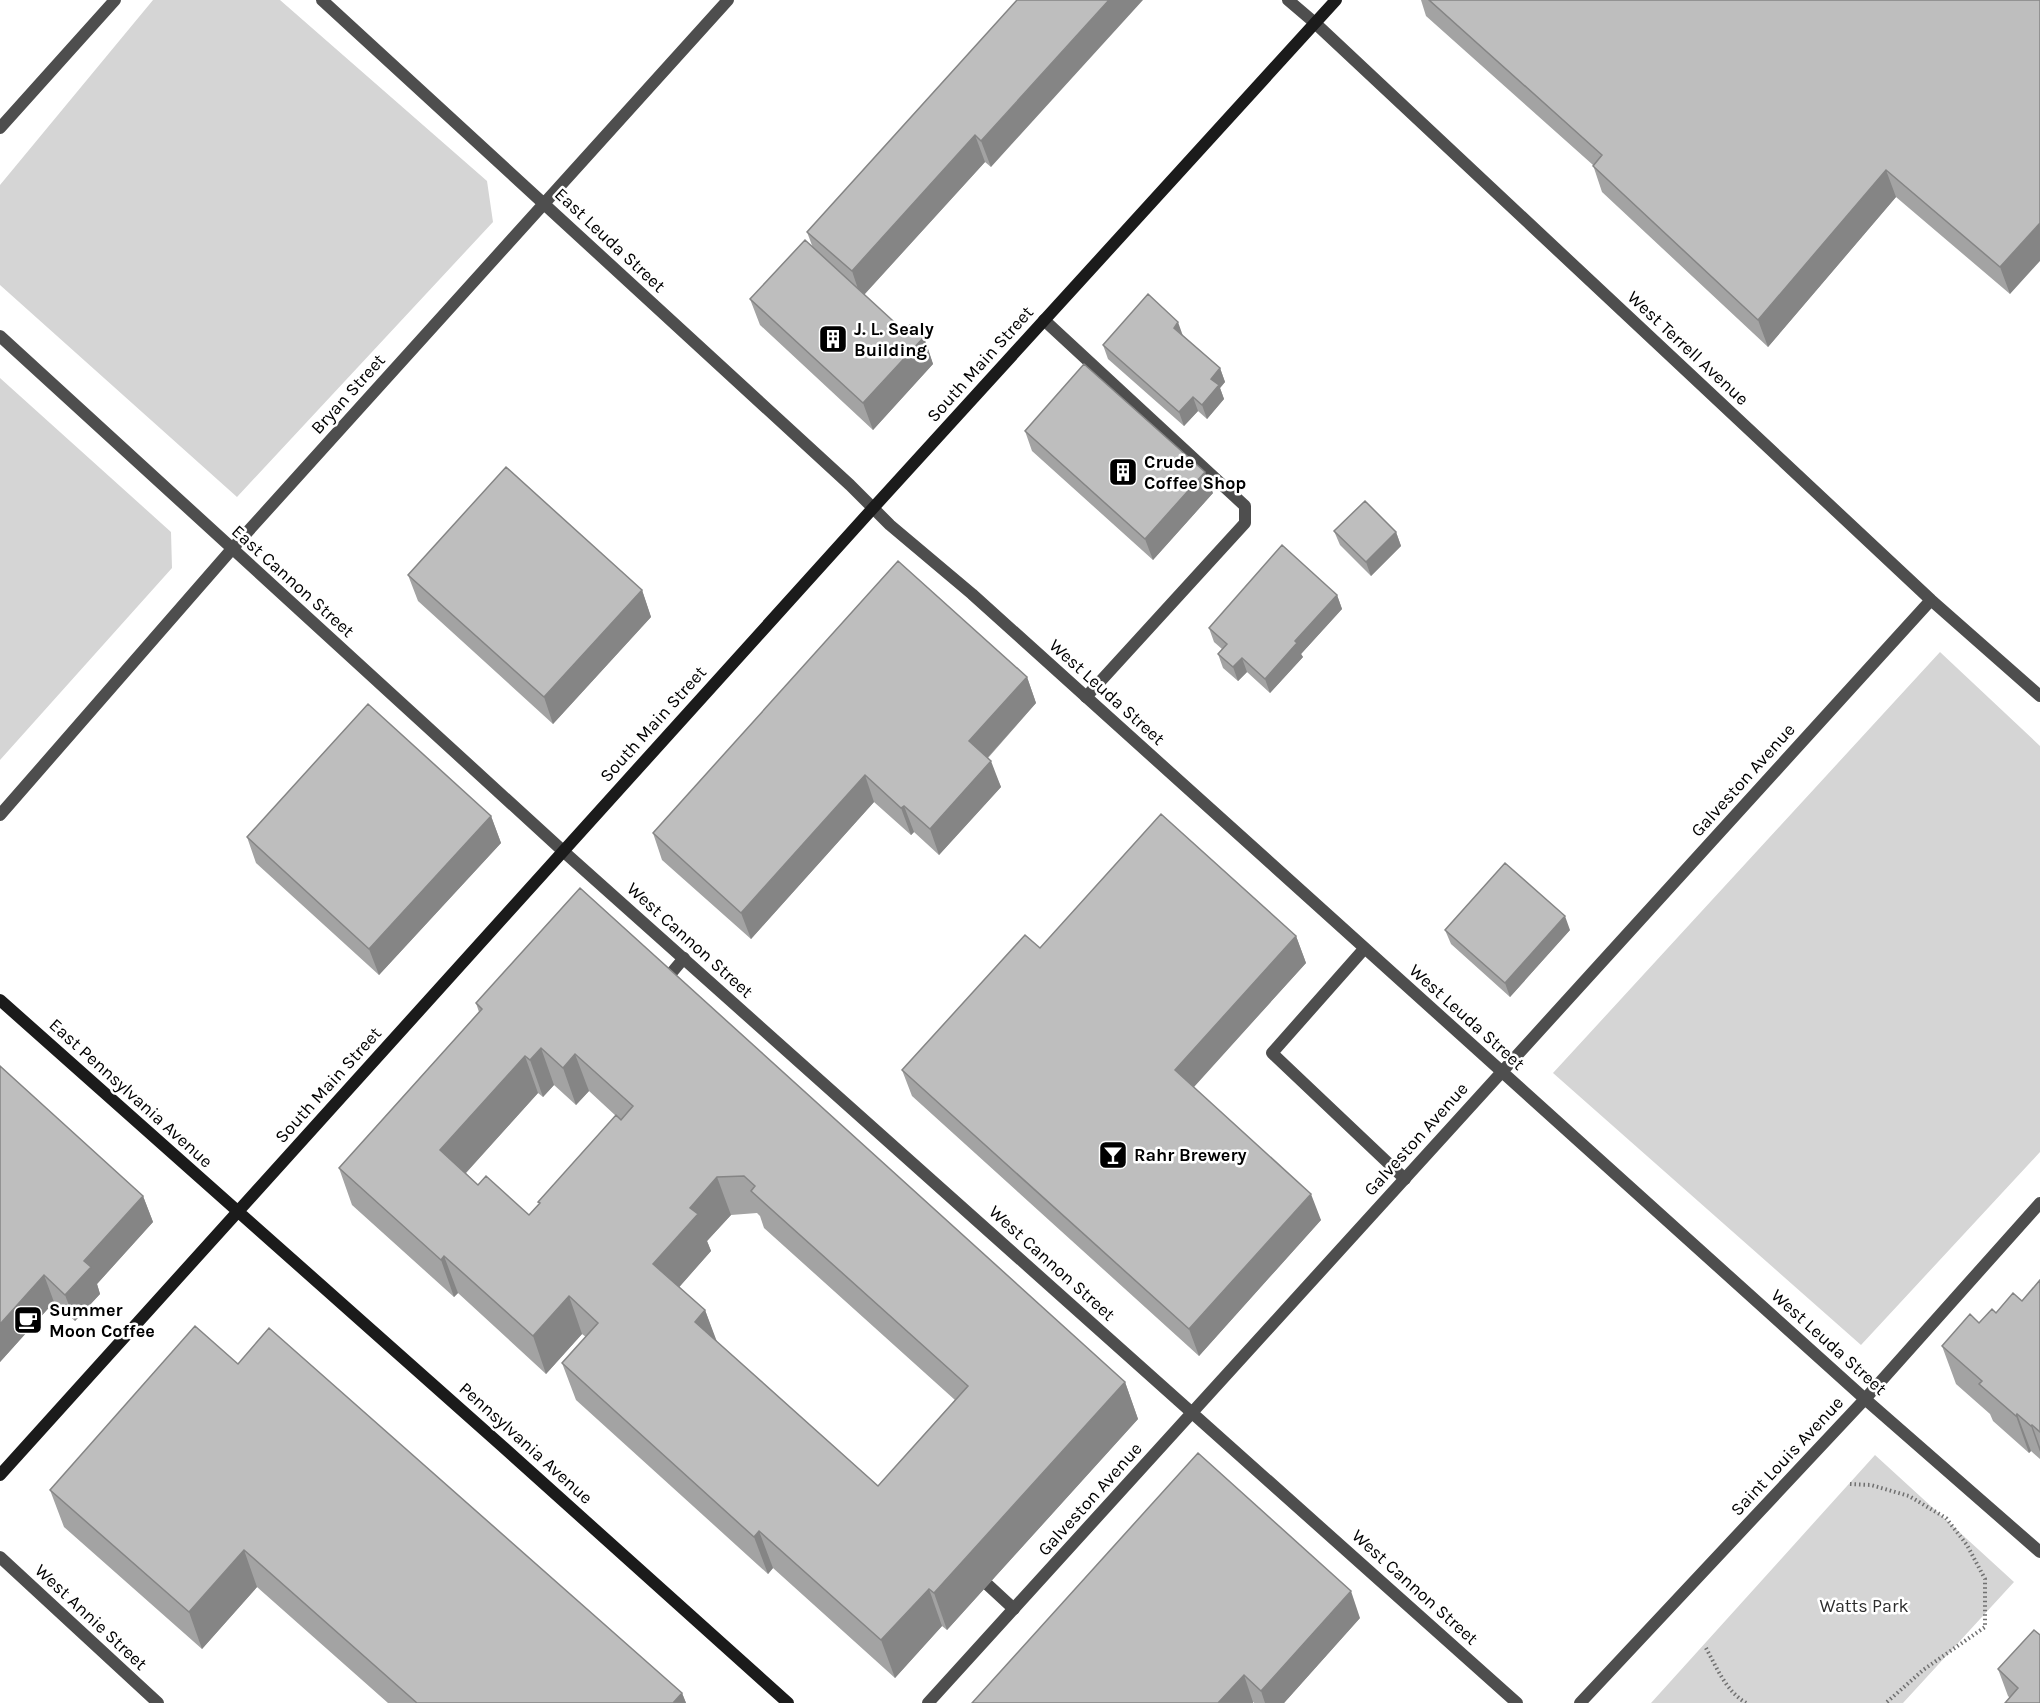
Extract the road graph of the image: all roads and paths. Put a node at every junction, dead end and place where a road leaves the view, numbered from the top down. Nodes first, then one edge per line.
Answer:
1 (115, 0) edge
2 (322, 0) edge
3 (728, 0) edge
4 (1288, 0) edge
5 (1336, 0) edge
6 (1315, 23) junction
7 (0, 128) edge
8 (544, 203) junction
9 (1044, 320) junction
10 (0, 336) edge
11 (874, 507) junction
12 (232, 549) junction
13 (1931, 600) junction
14 (2040, 696) edge
15 (1086, 697) junction
16 (0, 815) edge
17 (563, 851) junction
18 (1364, 949) junction
19 (684, 958) junction
20 (660, 986) edge
21 (0, 1000) edge
22 (1502, 1072) junction
23 (1405, 1179) junction
24 (2040, 1203) edge
25 (237, 1212) junction
26 (1865, 1398) junction
27 (1193, 1412) junction
28 (0, 1475) edge
29 (1850, 1484) dead end
30 (2040, 1552) edge
31 (0, 1557) edge
32 (988, 1585) edge
33 (1014, 1609) junction
34 (1706, 1648) dead end
35 (158, 1703) edge
36 (788, 1703) edge
37 (928, 1703) edge
38 (1517, 1703) edge
39 (1580, 1703) edge
40 (1746, 1703) edge
41 (1886, 1703) edge

1 - 7 street
2 - 8 street, East Leuda Street
3 - 8 street, Bryan Street
4 - 6 street, West Terrell Avenue
5 - 6 street, South Main Street
6 - 9 street, South Main Street
6 - 13 street, West Terrell Avenue
8 - 11 street, East Leuda Street
8 - 12 street, Bryan Street
9 - 11 street, South Main Street
9 - 15 street
10 - 12 street, East Cannon Street
11 - 15 street, West Leuda Street
11 - 17 street, South Main Street
12 - 16 street, Bryan Street
12 - 17 street, East Cannon Street
13 - 14 street, West Terrell Avenue
13 - 22 street, Galveston Avenue
15 - 18 street, West Leuda Street
17 - 19 street, West Cannon Street
17 - 25 street, South Main Street
18 - 22 street, West Leuda Street
18 - 23 street
19 - 20 street
19 - 27 street, West Cannon Street
21 - 25 street, East Pennsylvania Avenue
22 - 23 street, Galveston Avenue
22 - 26 street, West Leuda Street
23 - 27 street, Galveston Avenue
24 - 26 street, Saint Louis Avenue
25 - 28 street, South Main Street
25 - 36 street, Pennsylvania Avenue
26 - 30 street, West Leuda Street
26 - 39 street, Saint Louis Avenue
27 - 33 street, Galveston Avenue
27 - 38 street, West Cannon Street
29 - 41 path
31 - 35 street, West Annie Street
32 - 33 street
33 - 37 street, Galveston Avenue
34 - 40 path

